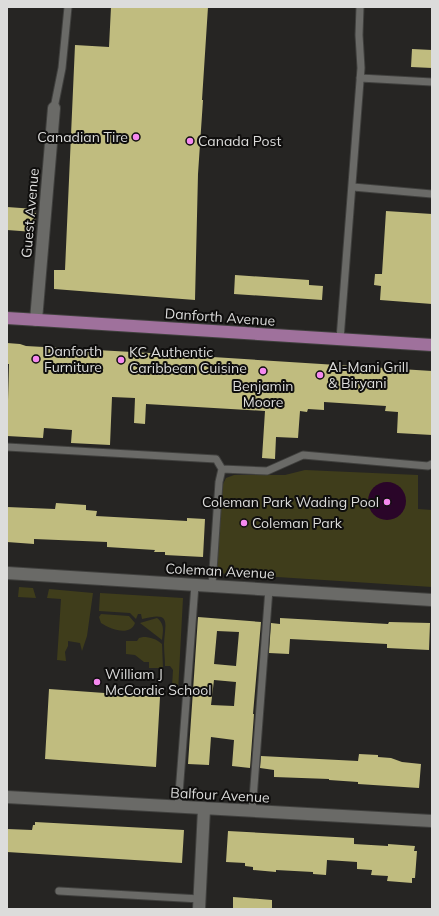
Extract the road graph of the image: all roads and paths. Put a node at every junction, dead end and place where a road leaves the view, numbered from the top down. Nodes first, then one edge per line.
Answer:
1 (68, 7) edge
2 (360, 7) edge
3 (360, 78) junction
4 (432, 82) edge
5 (54, 108) joint
6 (352, 187) junction
7 (432, 194) edge
8 (7, 318) edge
9 (36, 320) junction
10 (340, 339) junction
11 (432, 344) edge
12 (7, 447) edge
13 (432, 464) edge
14 (222, 469) junction
15 (7, 573) edge
16 (195, 585) junction
17 (212, 585) junction
18 (269, 589) junction
19 (432, 600) edge
20 (7, 797) edge
21 (178, 807) junction
22 (204, 809) junction
23 (252, 812) junction
24 (432, 822) edge
25 (59, 891) dead end
26 (199, 904) edge

1 - 5 lane
2 - 3 lane
3 - 4 lane
3 - 6 lane
5 - 9 street, Guest Avenue
6 - 7 lane
6 - 10 lane
8 - 9 main road, Danforth Avenue
9 - 10 main road, Danforth Avenue
10 - 11 main road, Danforth Avenue
12 - 14 lane
13 - 14 lane
14 - 17 lane
15 - 16 street, Coleman Avenue
16 - 17 street, Coleman Avenue
16 - 21 lane
17 - 18 street, Coleman Avenue
18 - 19 street, Coleman Avenue
18 - 23 lane
20 - 21 street, Balfour Avenue
21 - 22 street, Balfour Avenue
22 - 23 street, Balfour Avenue
22 - 26 street
23 - 24 street, Balfour Avenue
25 - 26 lane

